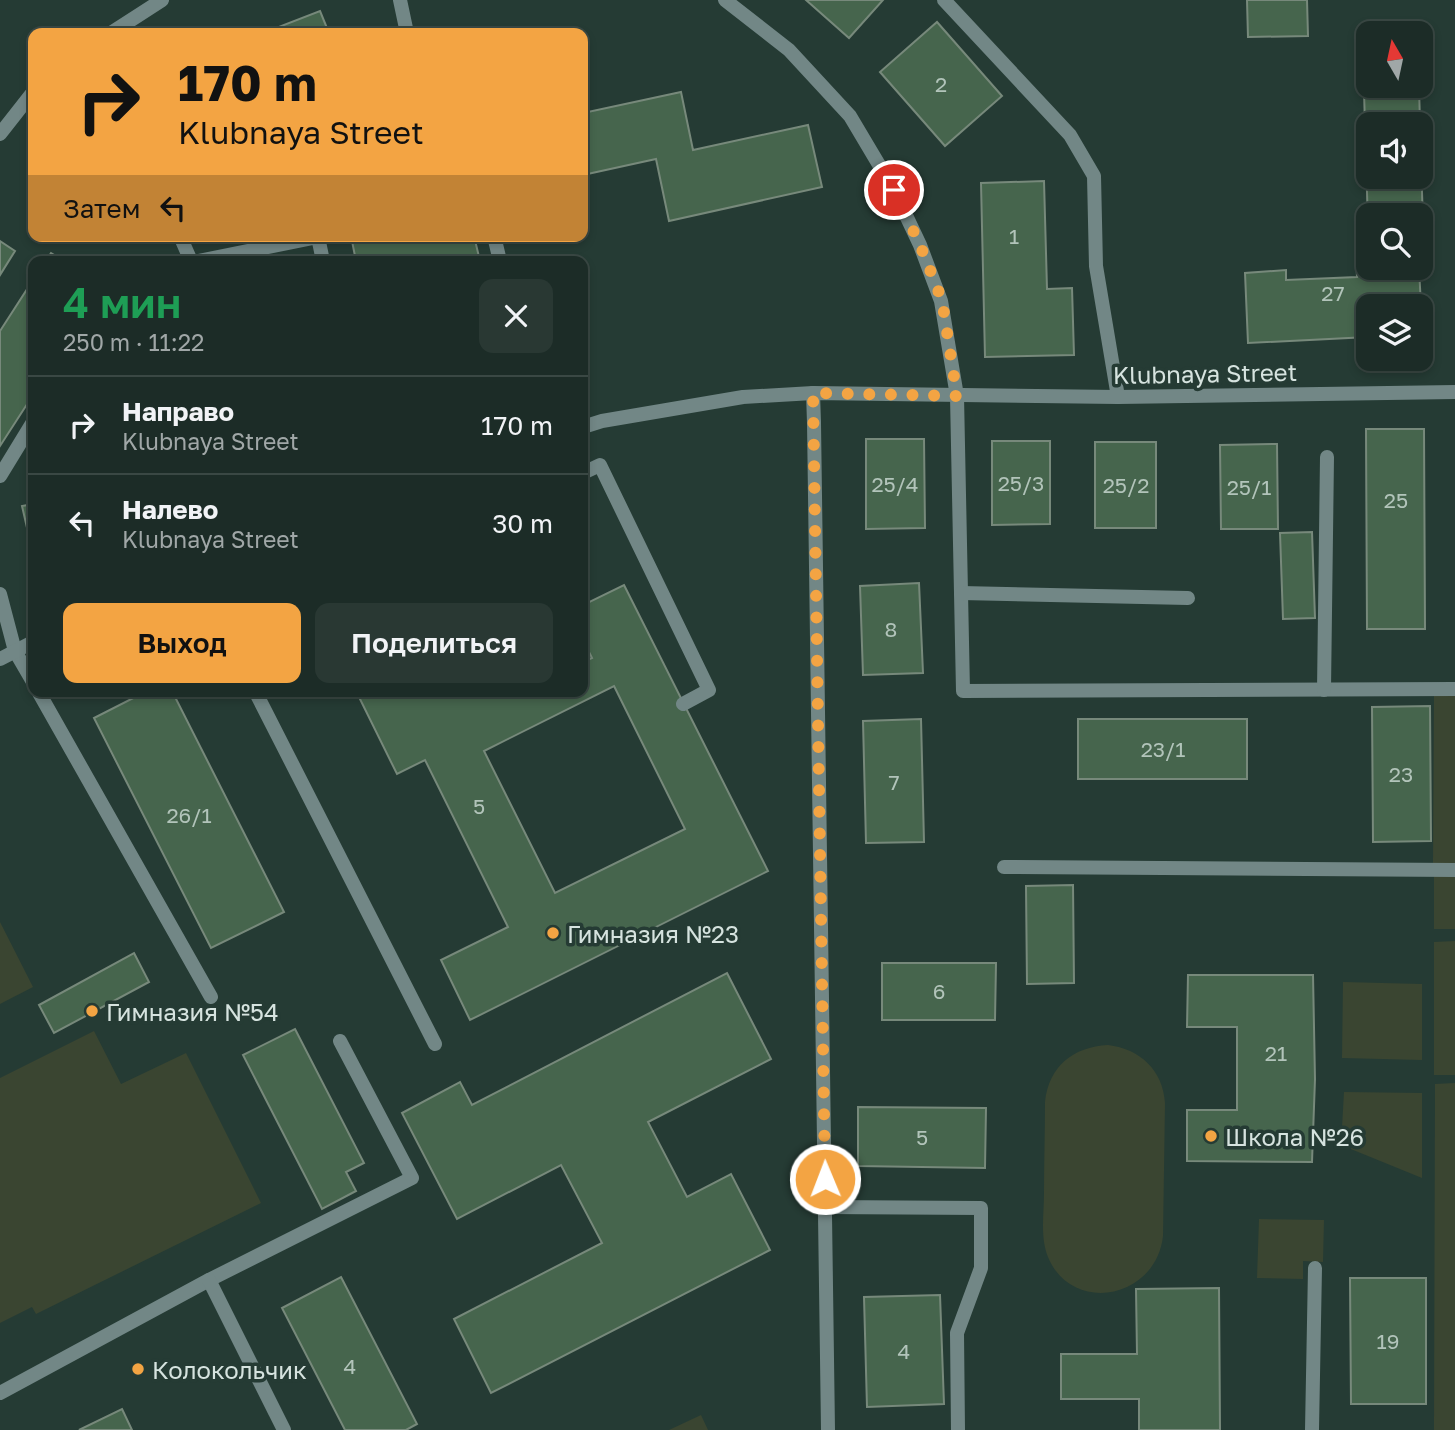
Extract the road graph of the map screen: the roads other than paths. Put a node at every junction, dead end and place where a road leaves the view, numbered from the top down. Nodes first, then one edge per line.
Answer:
1 (162, 0) edge
2 (400, 0) edge
3 (725, 0) edge
4 (944, 0) edge
5 (119, 28) edge
6 (406, 28) edge
7 (28, 98) edge
8 (0, 134) edge
9 (293, 242) edge
10 (223, 256) edge
11 (1455, 392) edge
12 (813, 393) junction
13 (957, 396) junction
14 (1118, 397) junction
15 (588, 425) edge
16 (28, 430) edge
17 (1328, 457) dead end
18 (588, 470) edge
19 (0, 475) edge
20 (961, 593) junction
21 (0, 594) edge
22 (1188, 598) dead end
23 (28, 644) edge
24 (15, 651) junction
25 (0, 659) edge
26 (28, 673) edge
27 (1455, 689) edge
28 (1324, 690) junction
29 (41, 697) edge
30 (258, 697) edge
31 (683, 704) dead end
32 (1004, 867) dead end
33 (1455, 870) edge
34 (211, 997) dead end
35 (340, 1041) dead end
36 (435, 1044) dead end
37 (825, 1207) junction
38 (1315, 1268) dead end
39 (209, 1280) junction
40 (0, 1393) edge
41 (284, 1430) edge
42 (828, 1430) edge
43 (958, 1430) edge
44 (1312, 1430) edge

1 - 5 street
2 - 6 street
3 - 13 street
4 - 14 street
7 - 8 street
9 - 10 street
11 - 14 street, Klubnaya Street
12 - 13 street, Klubnaya Street
12 - 15 street, Klubnaya Street
12 - 37 street
13 - 14 street, Klubnaya Street
13 - 20 street
16 - 19 street
17 - 28 street
18 - 31 street
20 - 22 street
20 - 28 street
21 - 24 street
23 - 24 street
24 - 25 street
24 - 26 street
27 - 28 street
29 - 34 street
30 - 36 street
32 - 33 street
35 - 39 street
37 - 42 street
37 - 43 street
38 - 44 street
39 - 40 street
39 - 41 street

